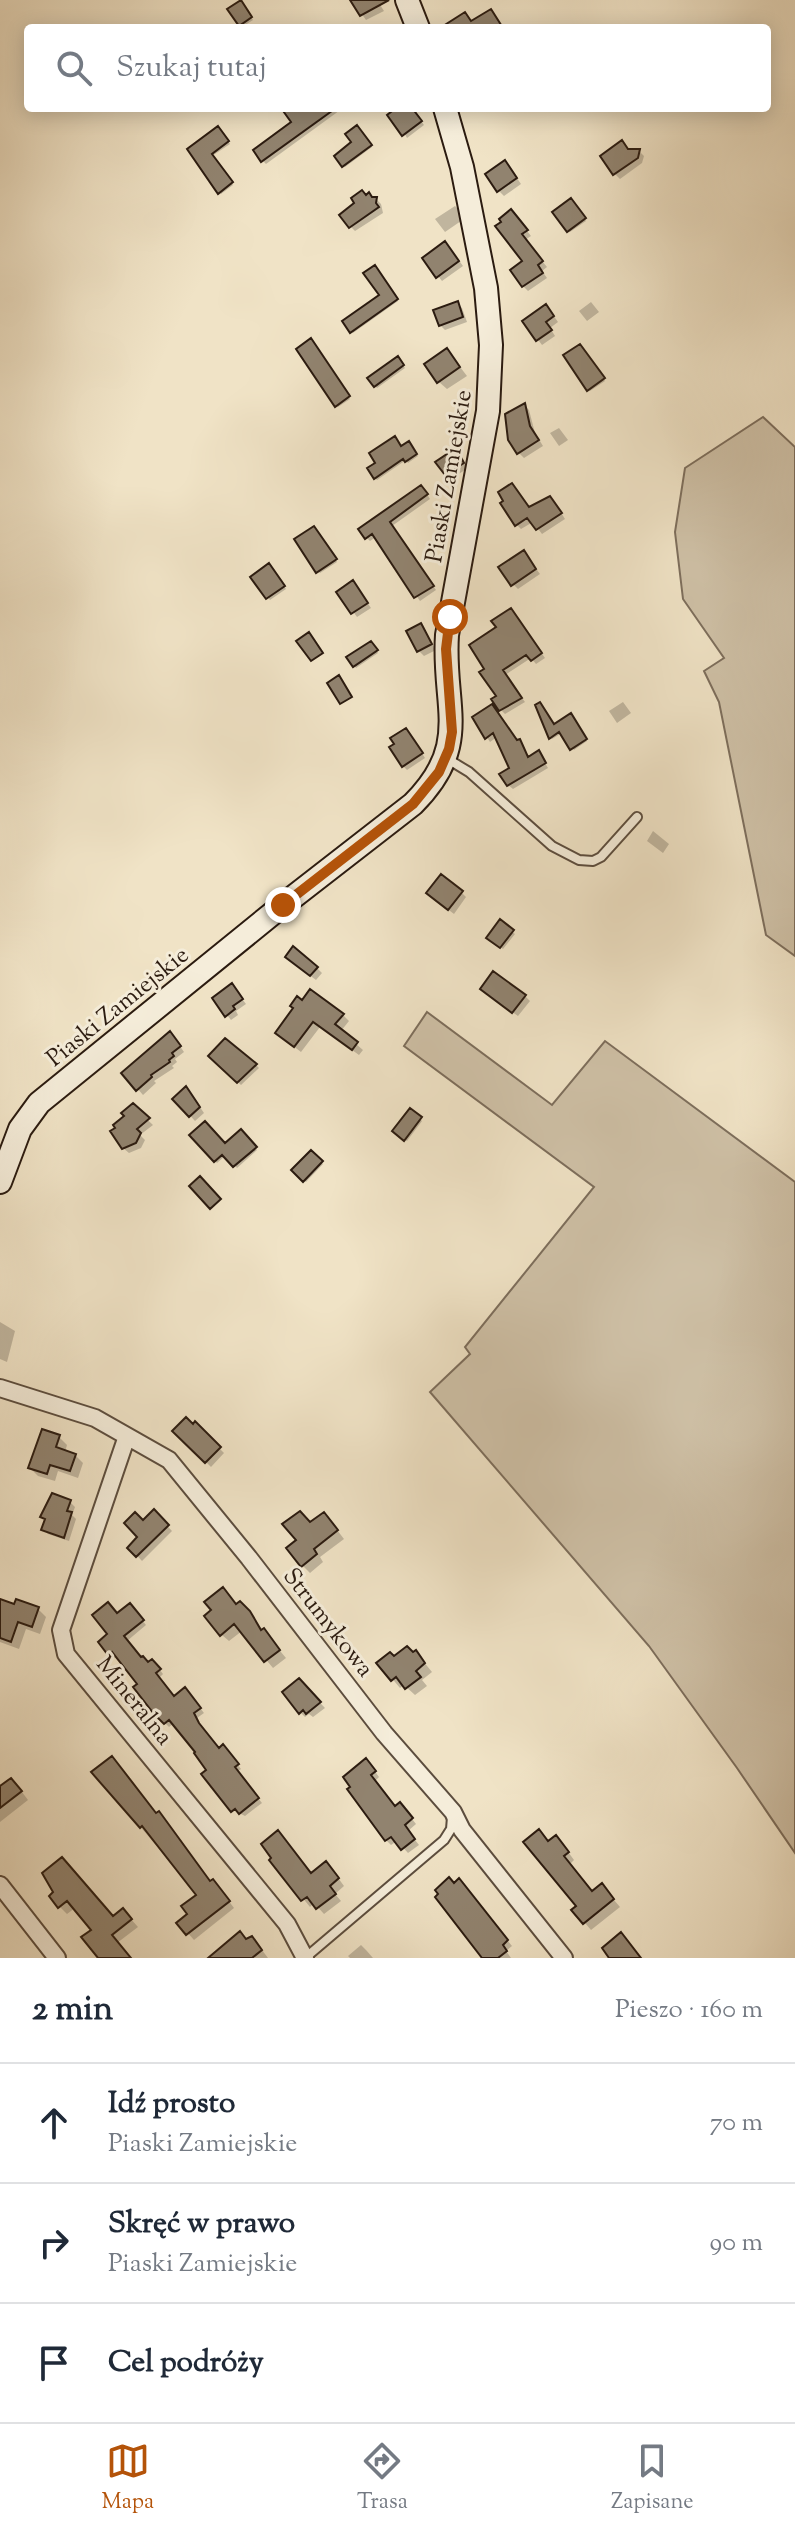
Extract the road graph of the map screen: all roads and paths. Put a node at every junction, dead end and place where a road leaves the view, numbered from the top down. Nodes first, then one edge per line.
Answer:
1 (407, 0) edge
2 (416, 24) edge
3 (446, 112) edge
4 (446, 758) junction
5 (637, 817) dead end
6 (0, 1182) edge
7 (0, 1388) edge
8 (127, 1436) junction
9 (453, 1812) junction
10 (0, 1885) edge
11 (57, 1958) edge
12 (305, 1958) edge
13 (564, 1958) edge

1 - 2 street
3 - 4 street, Piaski Zamiejskie
4 - 5 lane
4 - 6 street, Piaski Zamiejskie
7 - 8 street, Strumykowa
8 - 9 street, Strumykowa
8 - 12 street, Mineralna
9 - 12 lane
9 - 13 street, Strumykowa
10 - 11 street

